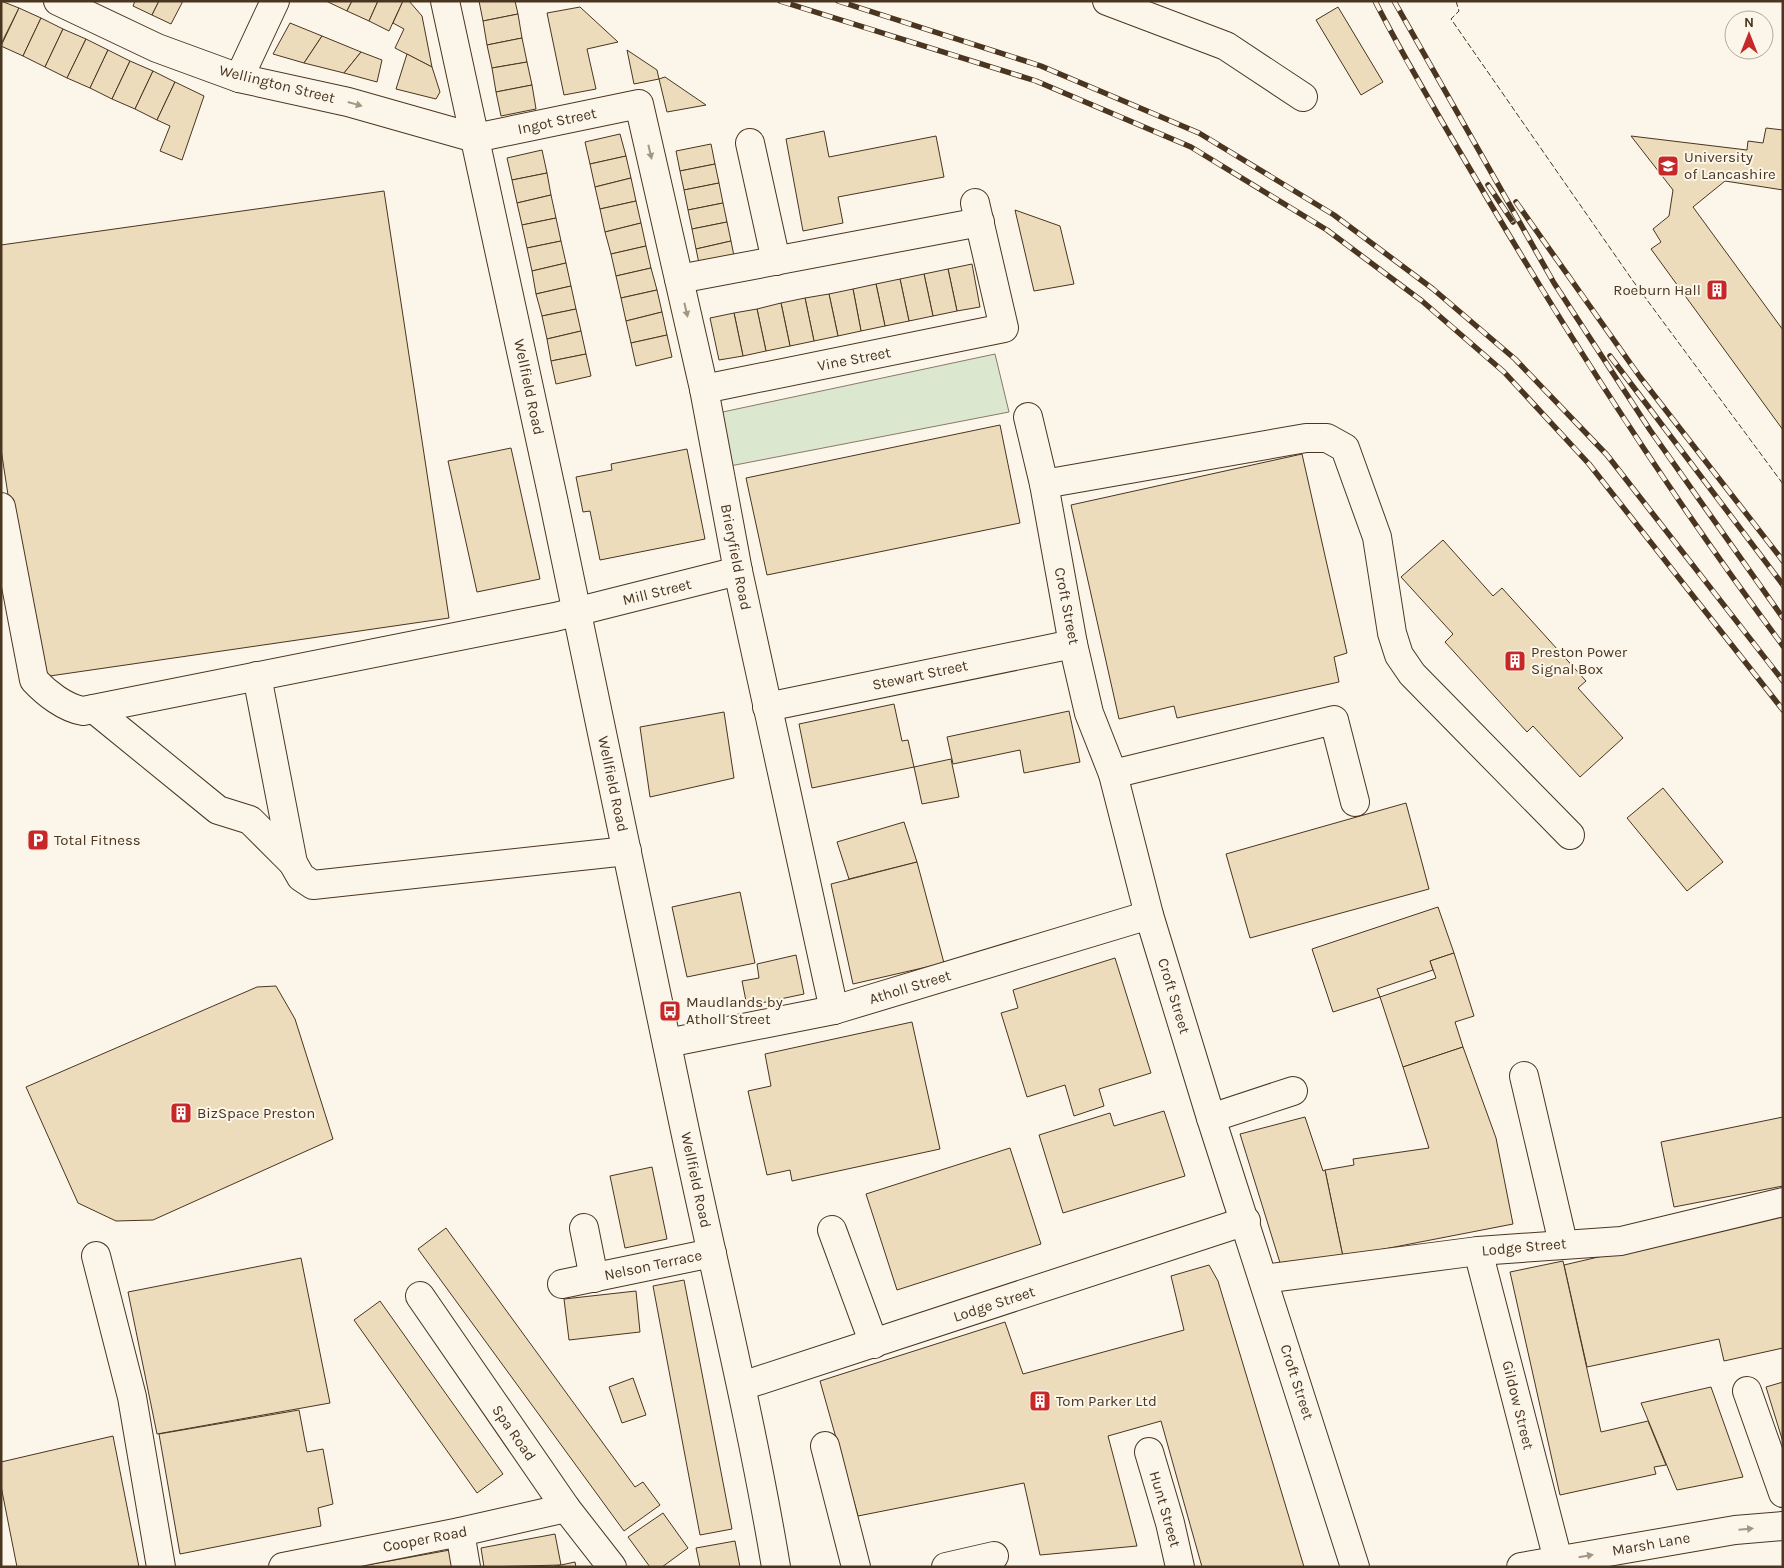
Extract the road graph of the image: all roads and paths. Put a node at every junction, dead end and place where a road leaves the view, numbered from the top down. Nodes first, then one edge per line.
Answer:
1 (58, 1) edge
2 (275, 1) edge
3 (445, 1) edge
4 (1107, 1) edge
5 (239, 78) junction
6 (1303, 97) dead end
7 (639, 104) joint
8 (475, 138) junction
9 (750, 143) dead end
10 (776, 261) junction
11 (679, 279) junction
12 (704, 389) junction
13 (1028, 417) dead end
14 (1044, 484) junction
15 (1, 507) edge
16 (738, 571) junction
17 (577, 612) junction
18 (1074, 644) junction
19 (257, 676) junction
20 (767, 707) junction
21 (94, 709) junction
22 (1113, 774) junction
23 (1355, 802) dead end
24 (1570, 835) dead end
25 (627, 852) junction
26 (293, 863) junction
27 (1149, 915) junction
28 (834, 1010) junction
29 (667, 1043) junction
30 (1524, 1076) dead end
31 (1293, 1091) dead end
32 (1211, 1118) junction
33 (1783, 1202) edge
34 (1246, 1221) junction
35 (584, 1228) dead end
36 (832, 1230) dead end
37 (1563, 1243) junction
38 (1478, 1251) junction
39 (712, 1253) junction
40 (96, 1256) dead end
41 (594, 1278) junction
42 (1263, 1279) junction
43 (562, 1284) dead end
44 (420, 1296) dead end
45 (874, 1344) junction
46 (742, 1386) junction
47 (1747, 1391) dead end
48 (825, 1446) dead end
49 (1149, 1452) dead end
50 (1783, 1493) edge
51 (566, 1508) junction
52 (1783, 1526) edge
53 (460, 1532) junction
54 (994, 1556) dead end
55 (1558, 1560) junction
56 (161, 1567) edge
57 (283, 1567) edge
58 (466, 1567) edge
59 (612, 1567) edge
60 (776, 1567) edge
61 (856, 1567) edge
62 (946, 1567) edge
63 (1180, 1567) edge
64 (1355, 1567) edge
65 (1521, 1567) edge

1 - 5 main road, Wellington Street
2 - 5 main road
3 - 8 main road, Wellfield Road
4 - 6 main road
5 -> 8 main road, Wellington Street
7 - 8 main road, Ingot Street
7 -> 11 main road, Brieryfield Road
8 - 17 main road, Wellfield Road
9 - 10 main road
10 - 11 main road
10 - 12 main road, Vine Street
11 -> 12 main road, Brieryfield Road
12 - 16 main road, Brieryfield Road
13 - 14 main road, Croft Street
14 - 18 main road, Croft Street
14 - 24 main road
15 - 21 main road, Mill Street
16 - 17 main road, Mill Street
16 - 20 main road, Brieryfield Road
17 - 19 main road, Mill Street
17 - 25 main road, Wellfield Road
18 - 20 main road, Stewart Street
18 - 22 main road, Croft Street
19 - 21 main road, Mill Street
19 - 26 main road
20 - 28 main road, Brieryfield Road
21 - 26 main road
22 - 23 main road
22 - 27 main road, Croft Street
25 - 26 main road
25 - 29 main road, Wellfield Road
27 - 28 main road, Atholl Street
27 - 32 main road, Croft Street
28 - 29 main road, Atholl Street
29 - 39 main road, Wellfield Road
30 - 37 main road
31 - 32 main road
32 - 34 main road, Croft Street
33 - 37 main road, Lodge Street
34 - 42 main road, Croft Street
34 - 45 main road, Lodge Street
35 - 41 main road, Nelson Terrace
36 - 45 main road
37 - 38 main road, Lodge Street
38 - 42 main road, Lodge Street
38 - 55 main road, Gildow Street
39 - 41 main road, Nelson Terrace
39 - 46 main road, Wellfield Road
40 - 56 main road
41 - 43 main road, Nelson Terrace
42 - 64 main road, Croft Street
44 - 51 main road, Spa Road
45 - 46 main road, Lodge Street
46 - 60 main road, Wellfield Road
47 - 50 main road
48 - 61 main road
49 - 63 main road, Hunt Street
51 - 53 main road, Cooper Road
51 - 59 main road, Spa Road
55 -> 52 main road, Marsh Lane
53 - 57 main road, Cooper Road
53 - 58 main road
54 - 62 main road
55 - 65 main road, Marsh Lane

